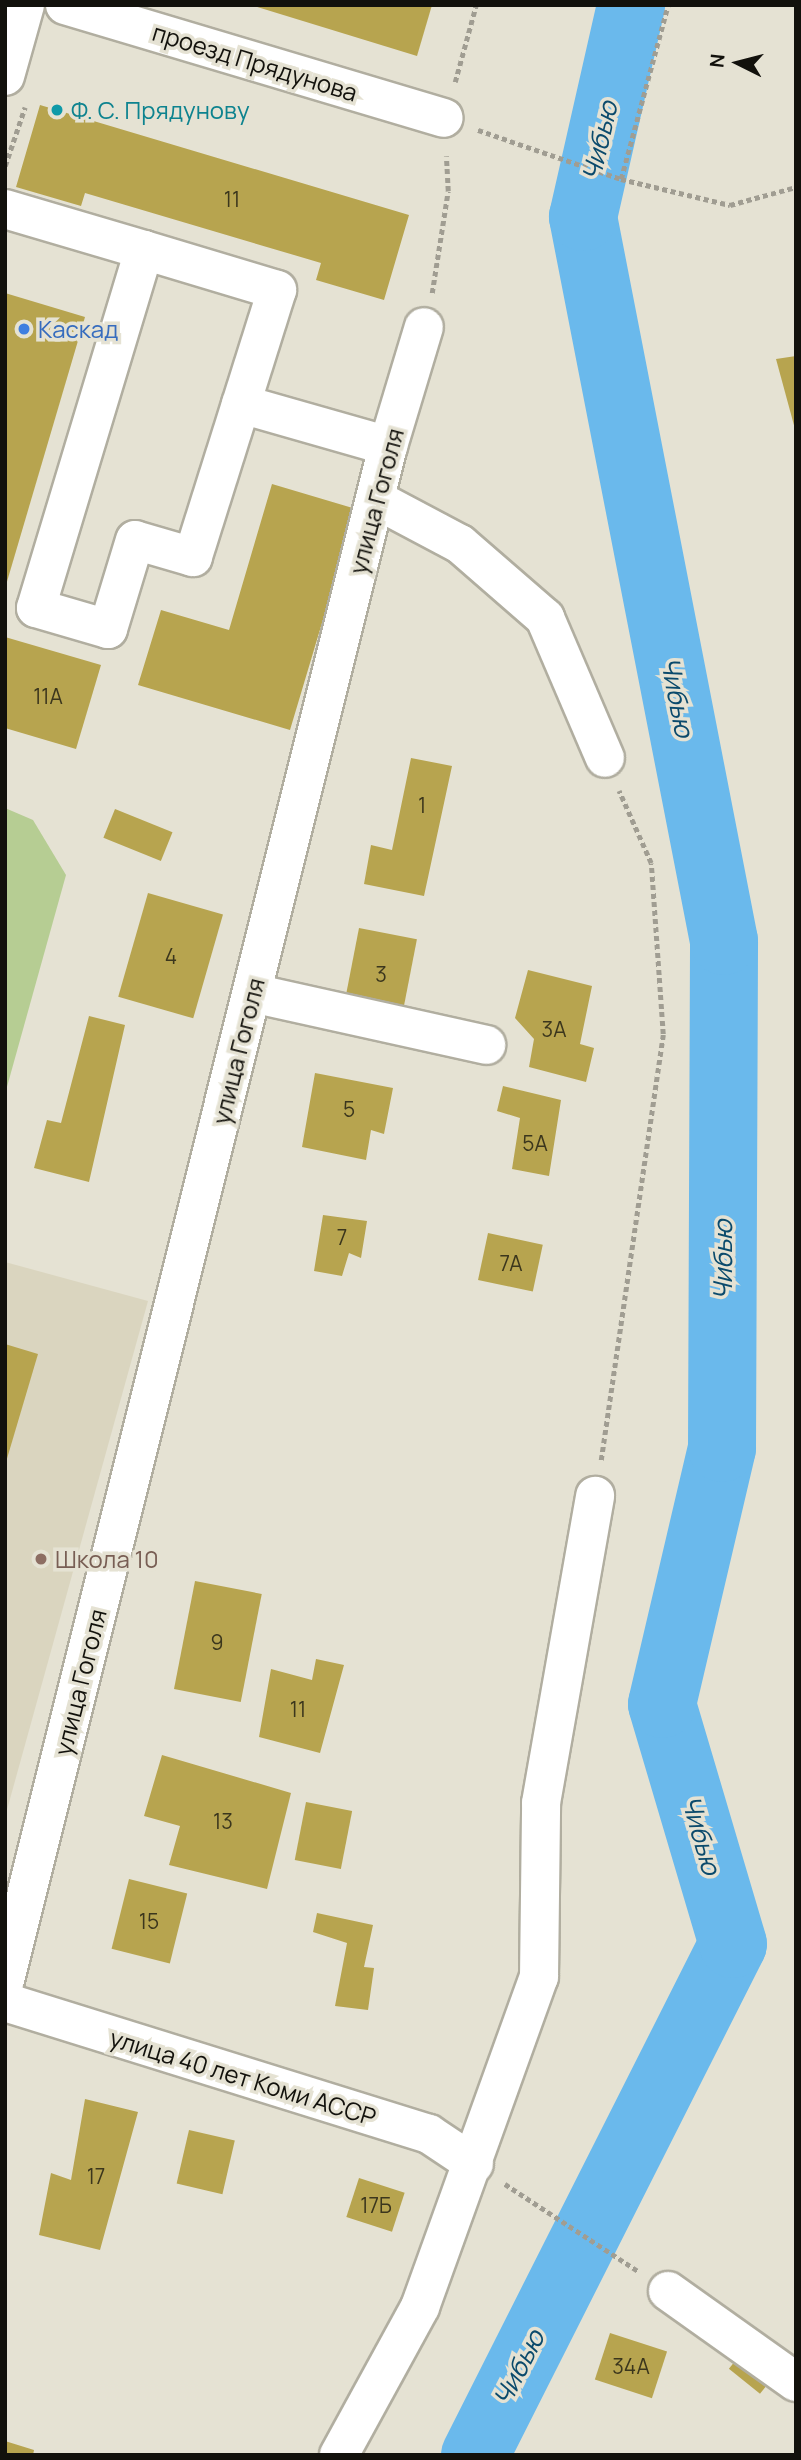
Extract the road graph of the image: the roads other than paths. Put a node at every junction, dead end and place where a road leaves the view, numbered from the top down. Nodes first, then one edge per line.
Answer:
1 (26, 5) edge
2 (65, 5) edge
3 (5, 76) edge
4 (444, 118) road end
5 (5, 209) edge
6 (144, 250) junction
7 (424, 327) road end
8 (241, 404) junction
9 (388, 446) junction
10 (375, 499) junction
11 (605, 758) road end
12 (252, 993) junction
13 (486, 1045) dead end
14 (595, 1496) road end
15 (5, 1980) edge
16 (5, 2002) edge
17 (474, 2164) junction
18 (668, 2291) road end
19 (796, 2382) edge
20 (339, 2455) edge

1 - 3 street
2 - 4 street, проезд Прядунова
5 - 6 street
6 - 8 street
6 - 8 street
7 - 9 street, улица Гоголя
8 - 9 street
9 - 10 street, улица Гоголя
10 - 11 street
10 - 12 street, улица Гоголя
12 - 13 street
12 - 15 street, улица Гоголя
14 - 17 street
16 - 17 street, улица 40 лет Коми АССР
17 - 20 street
18 - 19 street

